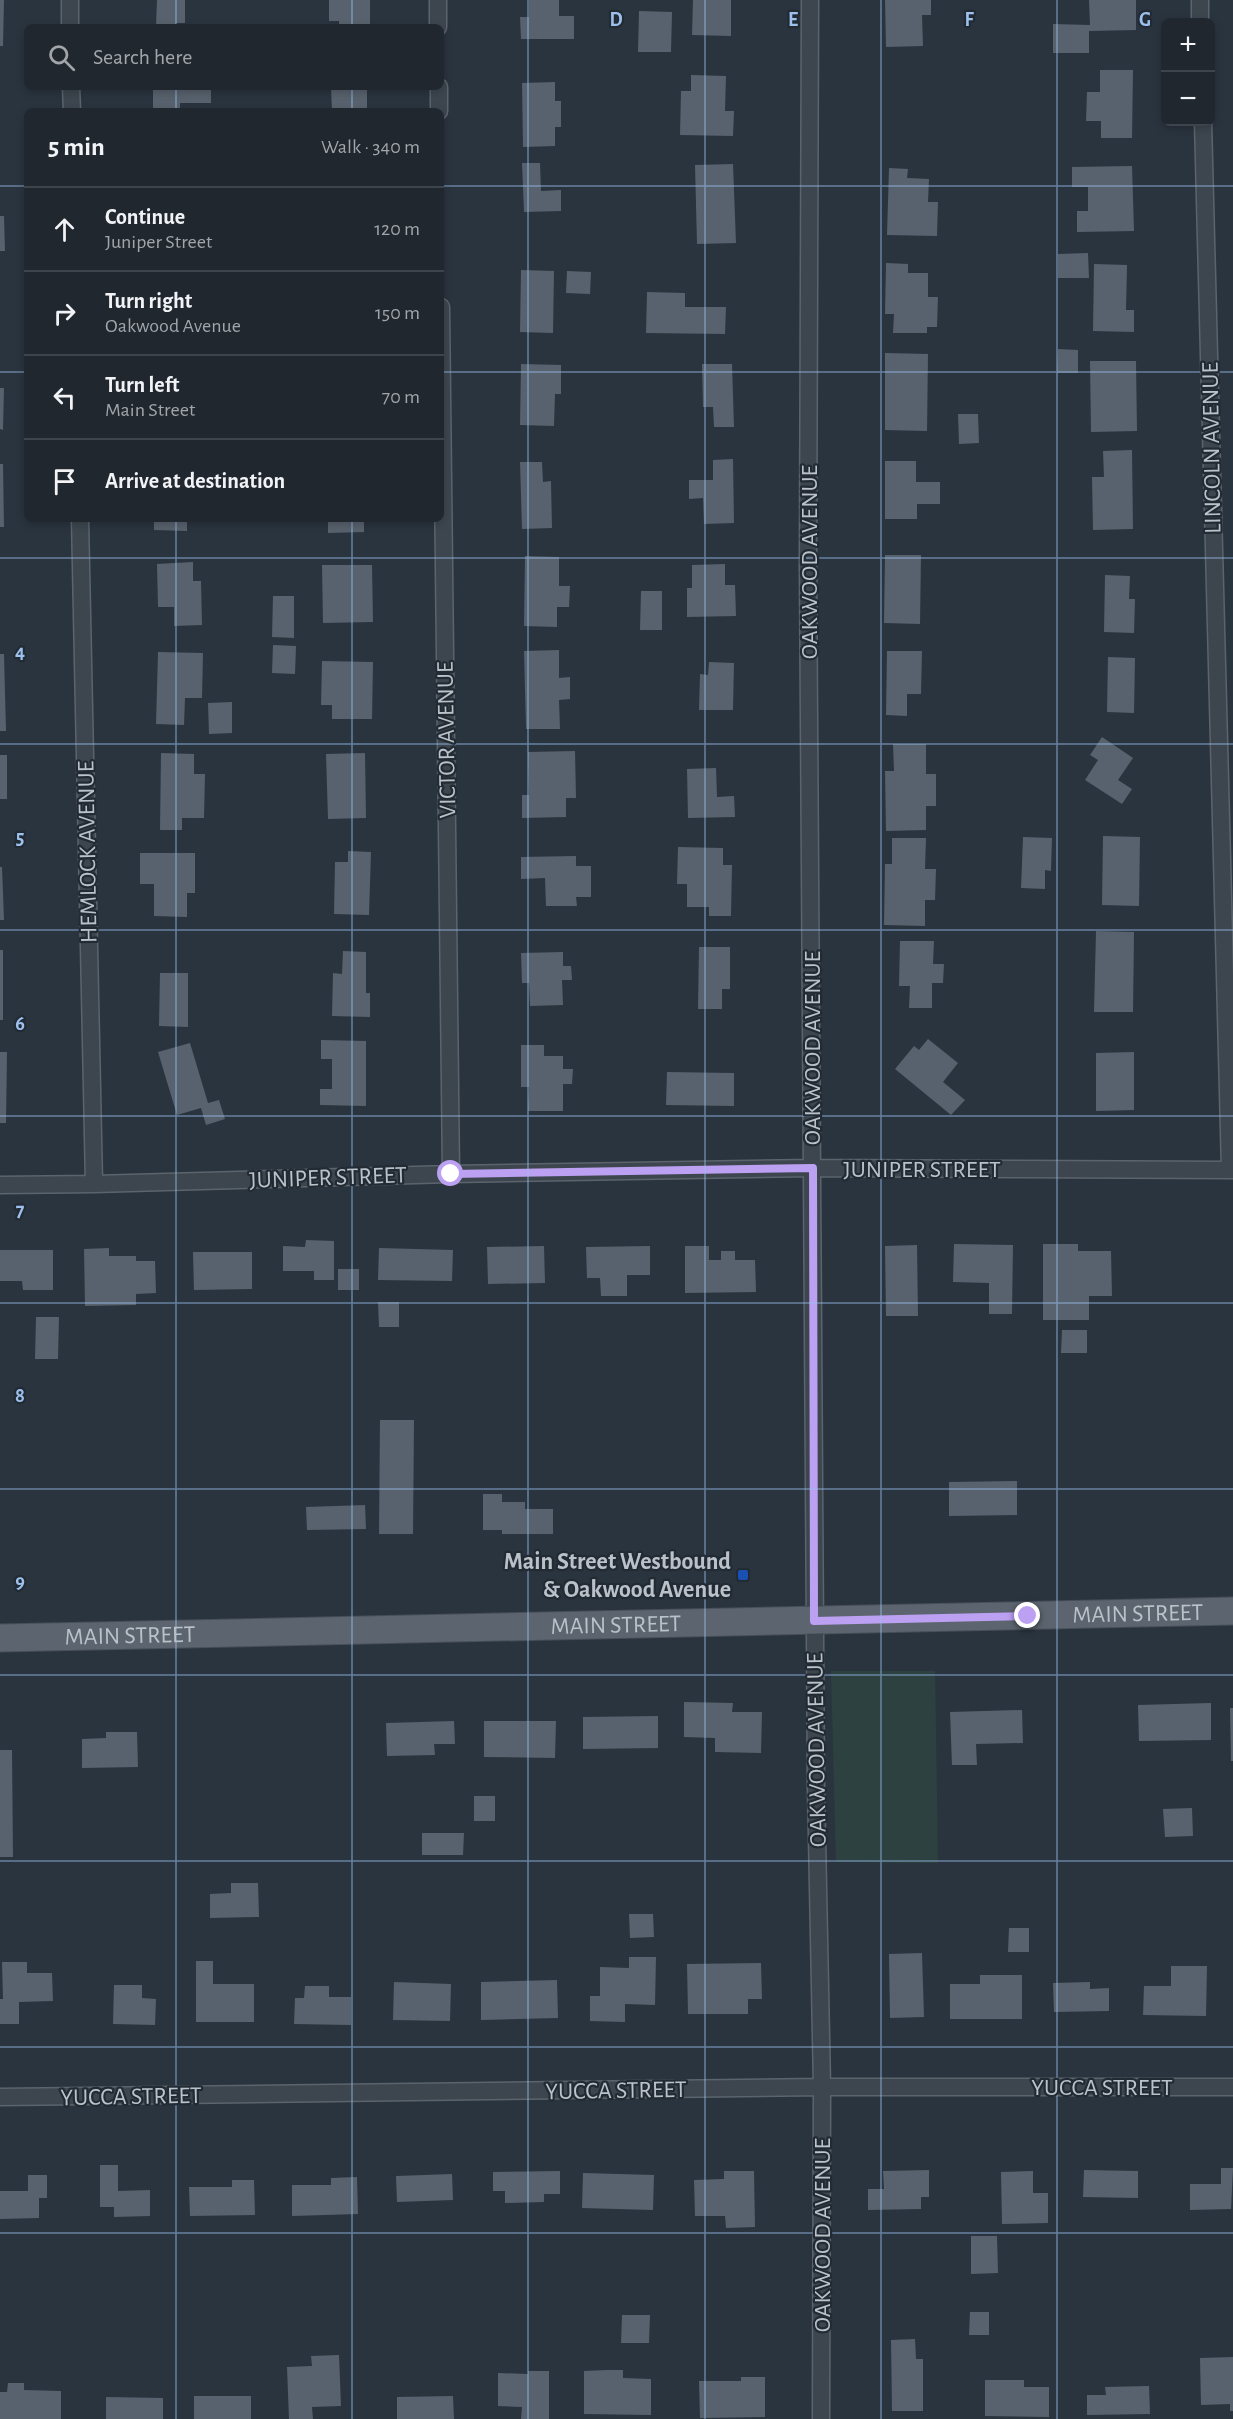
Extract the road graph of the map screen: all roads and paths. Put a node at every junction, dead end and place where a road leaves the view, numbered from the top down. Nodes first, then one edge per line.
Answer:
1 (70, 0) edge
2 (438, 0) edge
3 (810, 0) edge
4 (1200, 0) edge
5 (1200, 18) edge
6 (70, 24) edge
7 (438, 24) edge
8 (71, 90) edge
9 (439, 90) edge
10 (72, 108) edge
11 (439, 108) edge
12 (1203, 126) edge
13 (80, 522) edge
14 (443, 522) edge
15 (813, 1168) junction
16 (1231, 1170) edge
17 (451, 1174) junction
18 (94, 1184) junction
19 (0, 1185) edge
20 (1233, 1611) edge
21 (814, 1621) junction
22 (0, 1638) edge
23 (822, 2087) junction
24 (1233, 2087) edge
25 (0, 2097) edge
26 (821, 2419) edge

1 - 6 street
2 - 7 street
3 - 15 street, OAKWOOD AVENUE
4 - 5 street
8 - 10 street
9 - 11 street
12 - 16 street, LINCOLN AVENUE
13 - 18 street, HEMLOCK AVENUE
14 - 17 street, VICTOR AVENUE
15 - 16 street, JUNIPER STREET
15 - 17 street, JUNIPER STREET
15 - 21 street, OAKWOOD AVENUE
17 - 18 street, JUNIPER STREET
18 - 19 street, JUNIPER STREET
20 - 21 main road, MAIN STREET
21 - 22 main road, MAIN STREET
21 - 23 street, OAKWOOD AVENUE
23 - 24 street, YUCCA STREET
23 - 25 street, YUCCA STREET
23 - 26 street, OAKWOOD AVENUE

